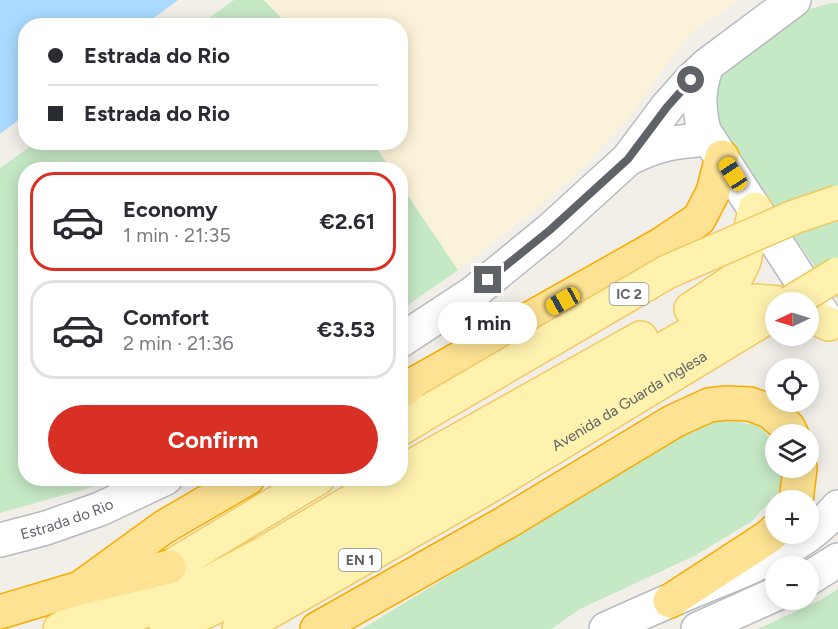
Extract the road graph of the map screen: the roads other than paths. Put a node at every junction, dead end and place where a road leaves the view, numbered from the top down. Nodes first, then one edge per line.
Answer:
1 (794, 0) edge
2 (707, 65) junction
3 (715, 148) junction
4 (628, 159) junction
5 (838, 202) edge
6 (755, 209) junction
7 (838, 274) edge
8 (808, 292) edge
9 (765, 302) edge
10 (765, 319) edge
11 (825, 325) edge
12 (408, 336) edge
13 (408, 387) edge
14 (408, 424) edge
15 (784, 424) edge
16 (408, 469) edge
17 (149, 486) edge
18 (234, 486) edge
19 (305, 486) edge
20 (377, 486) edge
21 (838, 507) edge
22 (765, 539) edge
23 (0, 540) edge
24 (838, 560) edge
25 (169, 567) junction
26 (819, 572) edge
27 (80, 588) junction
28 (765, 599) edge
29 (670, 601) junction
30 (3, 611) edge
31 (60, 629) edge
32 (102, 629) edge
33 (166, 629) edge
34 (239, 629) edge
35 (317, 629) edge
36 (606, 629) edge
37 (698, 629) edge

1 - 2 main road
2 - 3 main road
2 - 4 main road
3 - 4 main road
3 - 6 main road
3 - 13 highway
4 - 12 main road
5 - 14 main road, IC 2, bridge
6 - 11 main road
6 - 16 main road
7 - 8 main road, bridge
9 - 33 main road
10 - 34 main road, Avenida da Guarda Inglesa / EN 1
15 - 35 highway
17 - 23 main road, Estrada do Rio
18 - 27 highway
19 - 25 main road
20 - 32 main road
21 - 29 main road
22 - 29 highway
24 - 26 main road
25 - 27 highway
25 - 31 main road
27 - 30 highway
28 - 37 main road
29 - 36 main road

